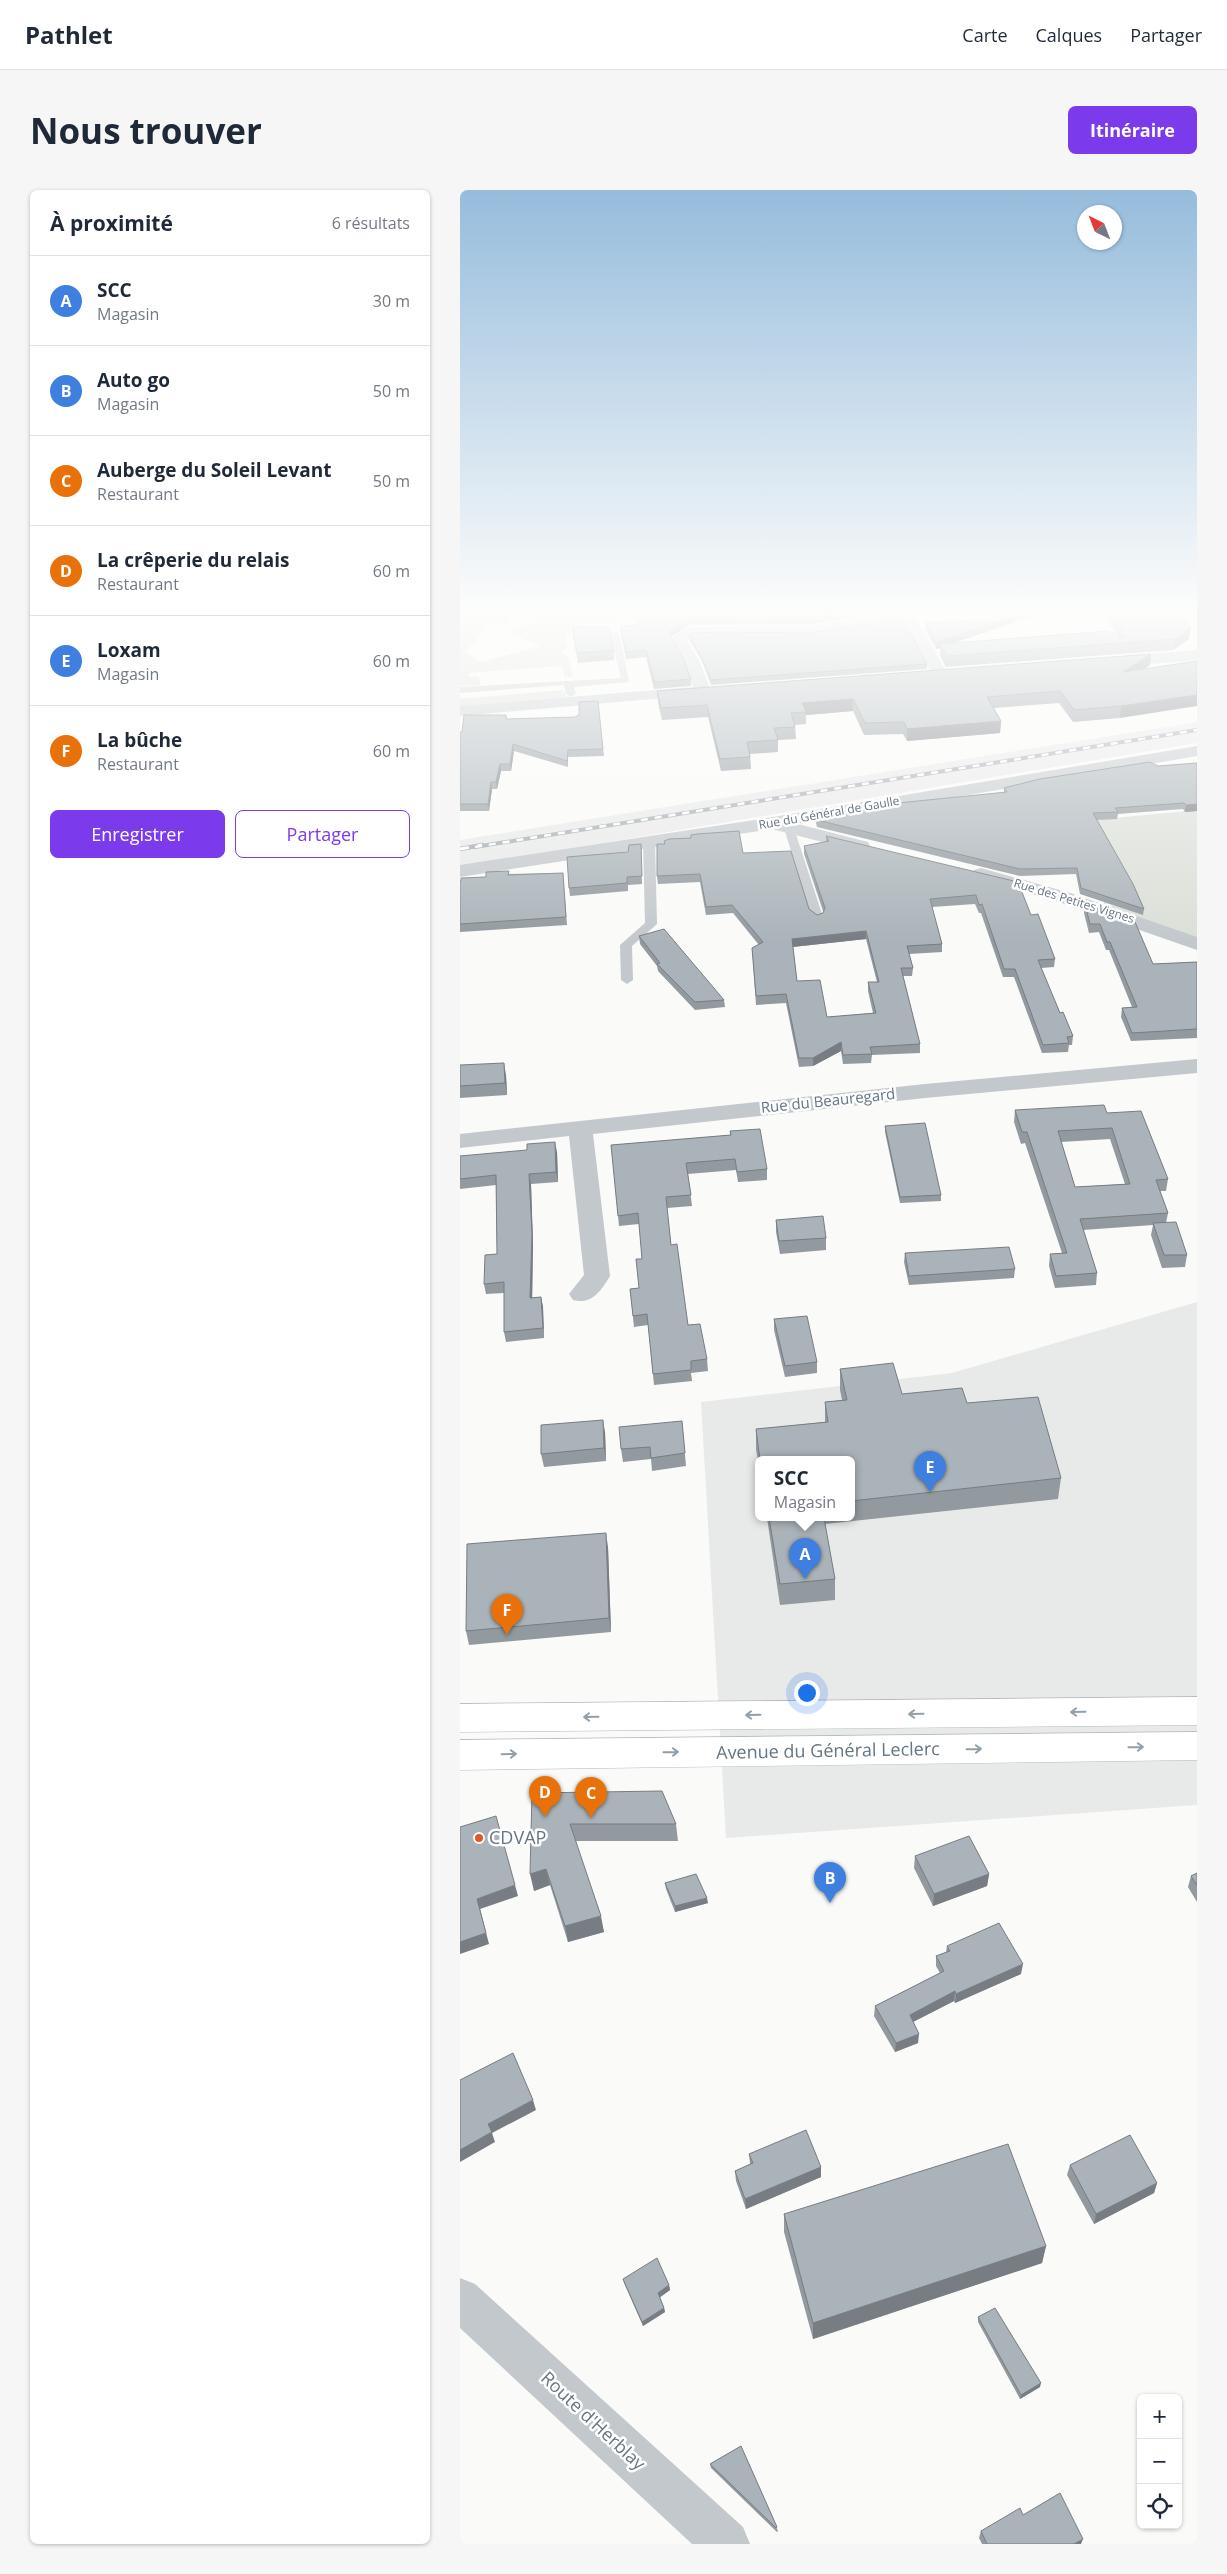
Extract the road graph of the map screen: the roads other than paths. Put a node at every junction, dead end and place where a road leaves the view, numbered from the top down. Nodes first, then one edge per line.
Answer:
1 (1197, 751) edge
2 (781, 826) junction
3 (649, 842) junction
4 (883, 851) edge
5 (959, 869) edge
6 (460, 871) edge
7 (817, 917) edge
8 (1197, 944) edge
9 (627, 980) dead end
10 (1197, 1066) edge
11 (580, 1127) junction
12 (460, 1141) edge
13 (582, 1294) dead end
14 (1197, 1711) edge
15 (460, 1718) edge
16 (1197, 1746) edge
17 (460, 1755) edge
18 (460, 2299) edge
19 (726, 2544) edge

1 - 2 street, Rue du Général de Gaulle
2 - 3 street, Rue du Général de Gaulle
2 - 4 street
2 - 7 lane
3 - 6 street, Rue du Général de Gaulle
3 - 9 lane
5 - 8 street, Rue des Petites Vignes
10 - 11 street, Rue du Beauregard
11 - 12 street, Rue du Beauregard
11 - 13 street
14 -> 15 main road
17 -> 16 main road, Avenue du Général Leclerc
18 - 19 street, Route d'Herblay

